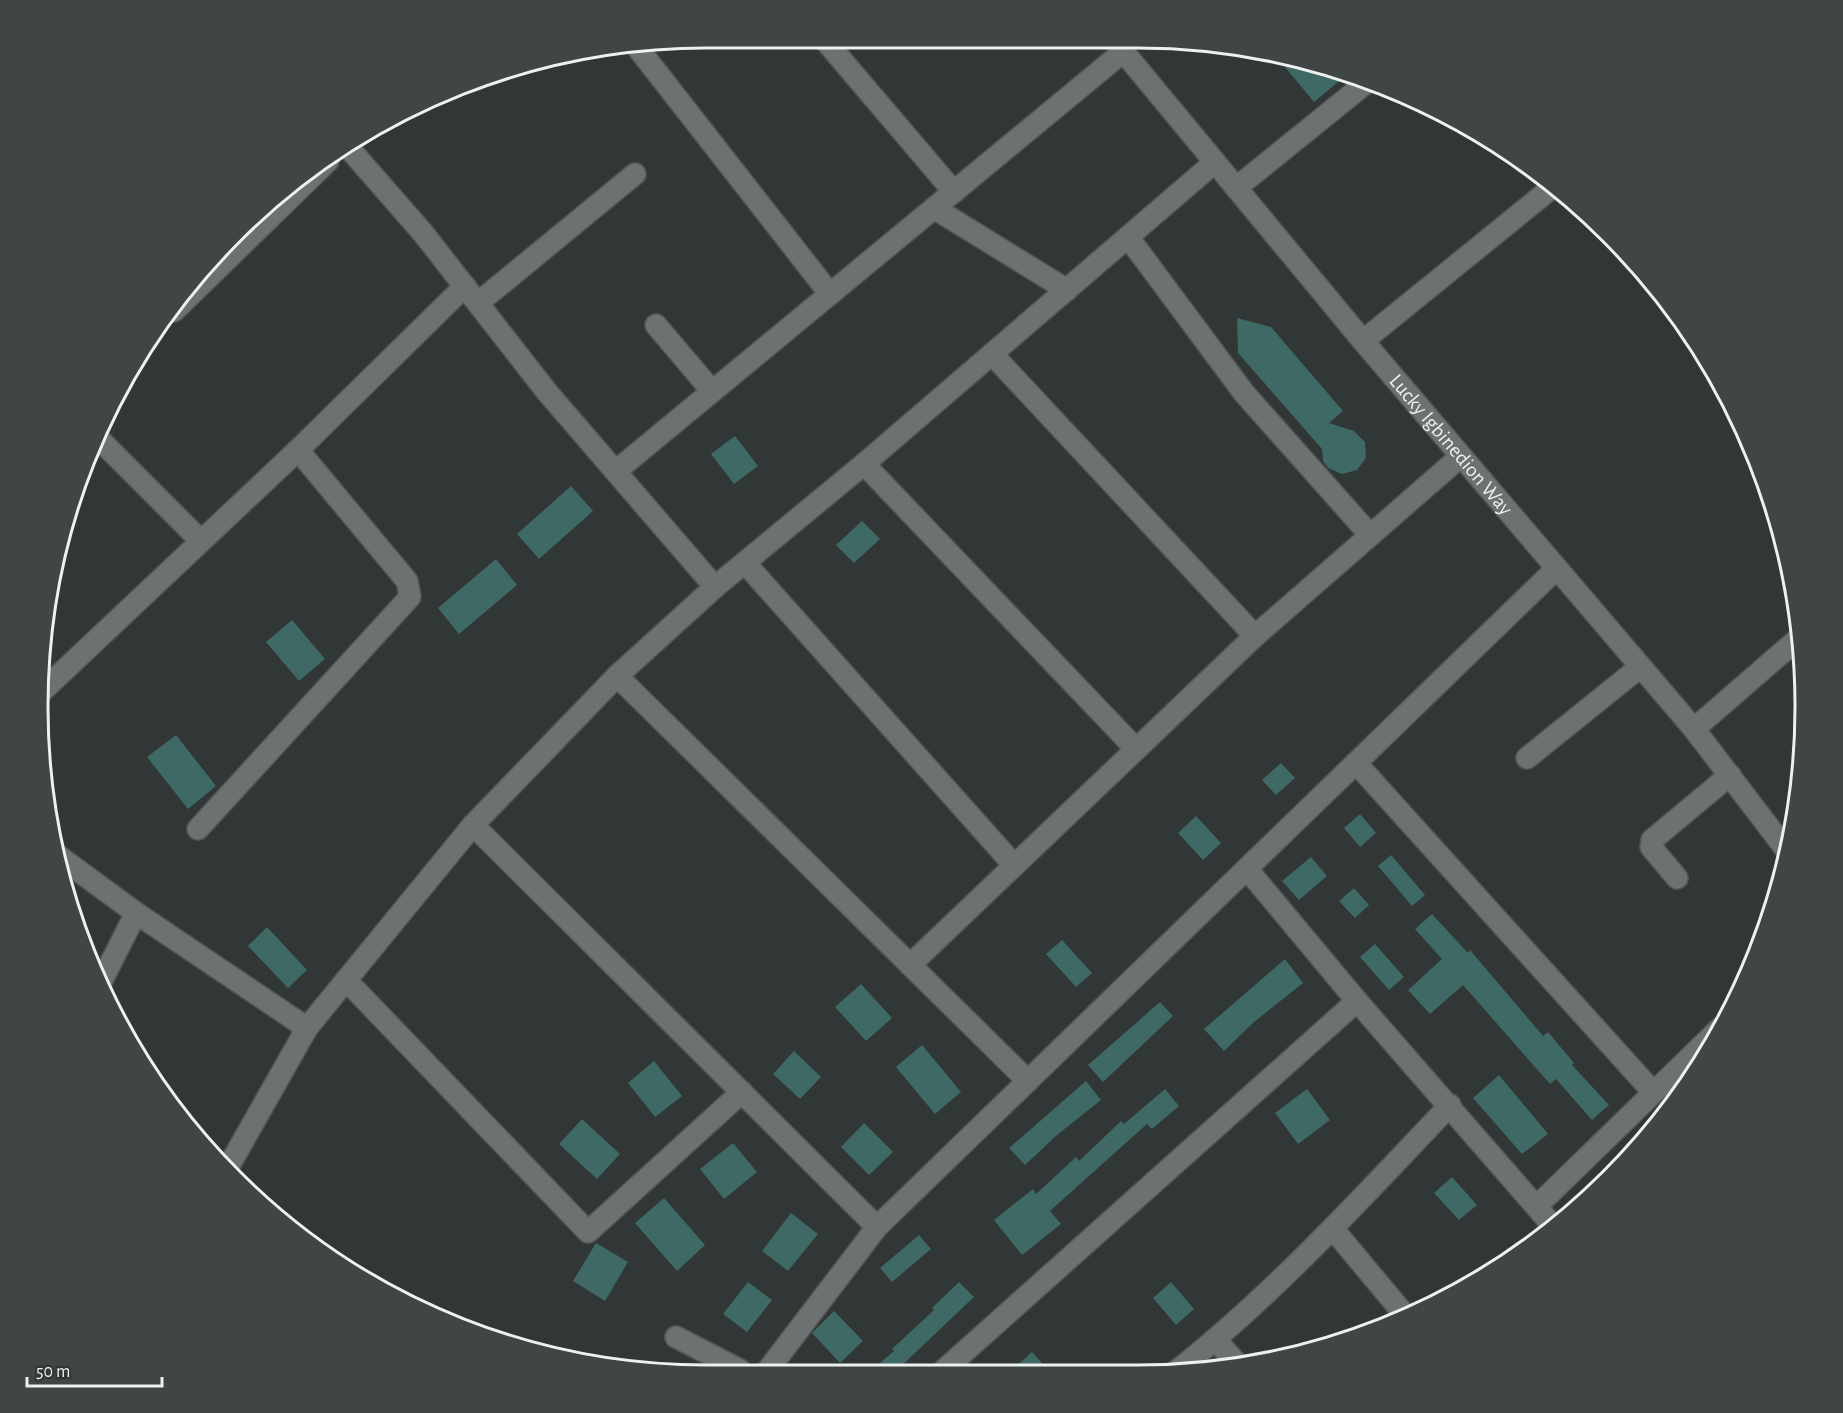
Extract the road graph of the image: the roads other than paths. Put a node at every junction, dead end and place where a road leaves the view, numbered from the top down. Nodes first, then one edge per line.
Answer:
1 (832, 48) edge
2 (1116, 48) edge
3 (1121, 48) edge
4 (641, 52) edge
5 (1360, 88) edge
6 (352, 152) edge
7 (1215, 162) junction
8 (635, 174) dead end
9 (1236, 188) junction
10 (297, 191) edge
11 (954, 192) junction
12 (1547, 192) edge
13 (934, 208) junction
14 (1128, 237) junction
15 (201, 285) edge
16 (465, 286) junction
17 (1067, 290) junction
18 (830, 294) junction
19 (478, 303) junction
20 (656, 325) dead end
21 (1363, 342) junction
22 (992, 354) junction
23 (712, 392) junction
24 (103, 443) edge
25 (298, 450) junction
26 (1460, 457) junction
27 (864, 464) junction
28 (616, 471) junction
29 (1370, 535) junction
30 (200, 540) junction
31 (747, 564) junction
32 (1556, 569) junction
33 (715, 587) junction
34 (1255, 636) junction
35 (1792, 644) edge
36 (1641, 667) junction
37 (616, 676) junction
38 (48, 685) edge
39 (1694, 729) junction
40 (1136, 749) junction
41 (1527, 758) dead end
42 (1356, 763) junction
43 (1730, 776) junction
44 (473, 825) junction
45 (198, 829) dead end
46 (1780, 842) edge
47 (67, 862) edge
48 (1014, 864) junction
49 (1247, 869) junction
50 (1677, 878) dead end
51 (136, 913) junction
52 (910, 964) junction
53 (105, 974) edge
54 (346, 980) junction
55 (1357, 1001) junction
56 (307, 1028) junction
57 (1700, 1047) edge
58 (1028, 1081) junction
59 (742, 1092) junction
60 (1653, 1092) junction
61 (1450, 1105) junction
62 (231, 1162) edge
63 (1537, 1206) junction
64 (1548, 1220) edge
65 (877, 1227) junction
66 (1333, 1229) junction
67 (1400, 1309) edge
68 (676, 1337) dead end
69 (1216, 1340) junction
70 (1231, 1357) edge
71 (1187, 1363) edge
72 (730, 1365) edge
73 (772, 1365) edge
74 (950, 1365) edge

1 - 11 street
2 - 11 street
3 - 7 street, Lucky Igbinedion Way
4 - 18 street
5 - 9 street
6 - 16 street
7 - 9 street, Lucky Igbinedion Way
7 - 14 street
8 - 19 street
9 - 21 street, Lucky Igbinedion Way
10 - 15 street
11 - 13 street
12 - 21 street
13 - 17 street
13 - 18 street
14 - 17 street
14 - 29 street
16 - 19 street
16 - 25 street
17 - 22 street
18 - 23 street
19 - 28 street
20 - 23 street
21 - 26 street, Lucky Igbinedion Way
22 - 27 street
22 - 34 street
23 - 28 street
24 - 30 street
25 - 30 street
25 - 45 street
26 - 29 street
26 - 32 street, Lucky Igbinedion Way
27 - 31 street
27 - 40 street
28 - 33 street
29 - 34 street
30 - 38 street
31 - 33 street
31 - 48 street
32 - 36 street, Lucky Igbinedion Way
32 - 42 street
33 - 37 street
34 - 40 street
35 - 39 street
36 - 39 street, Lucky Igbinedion Way
36 - 41 street
37 - 44 street
37 - 52 street
39 - 43 street, Lucky Igbinedion Way
40 - 48 street
42 - 49 street
42 - 60 street
43 - 46 street, Lucky Igbinedion Way
43 - 50 street
44 - 54 street
44 - 59 street
47 - 51 street
48 - 52 street
49 - 55 street
49 - 58 street
51 - 53 street
51 - 56 street
52 - 58 street
54 - 56 street
54 - 59 street
55 - 61 street
55 - 74 street
56 - 62 street
57 - 60 street
58 - 65 street
59 - 65 street
60 - 63 street
61 - 63 street
61 - 66 street
63 - 64 street
65 - 73 street
66 - 67 street
66 - 69 street
68 - 72 street
69 - 70 street
69 - 71 street

